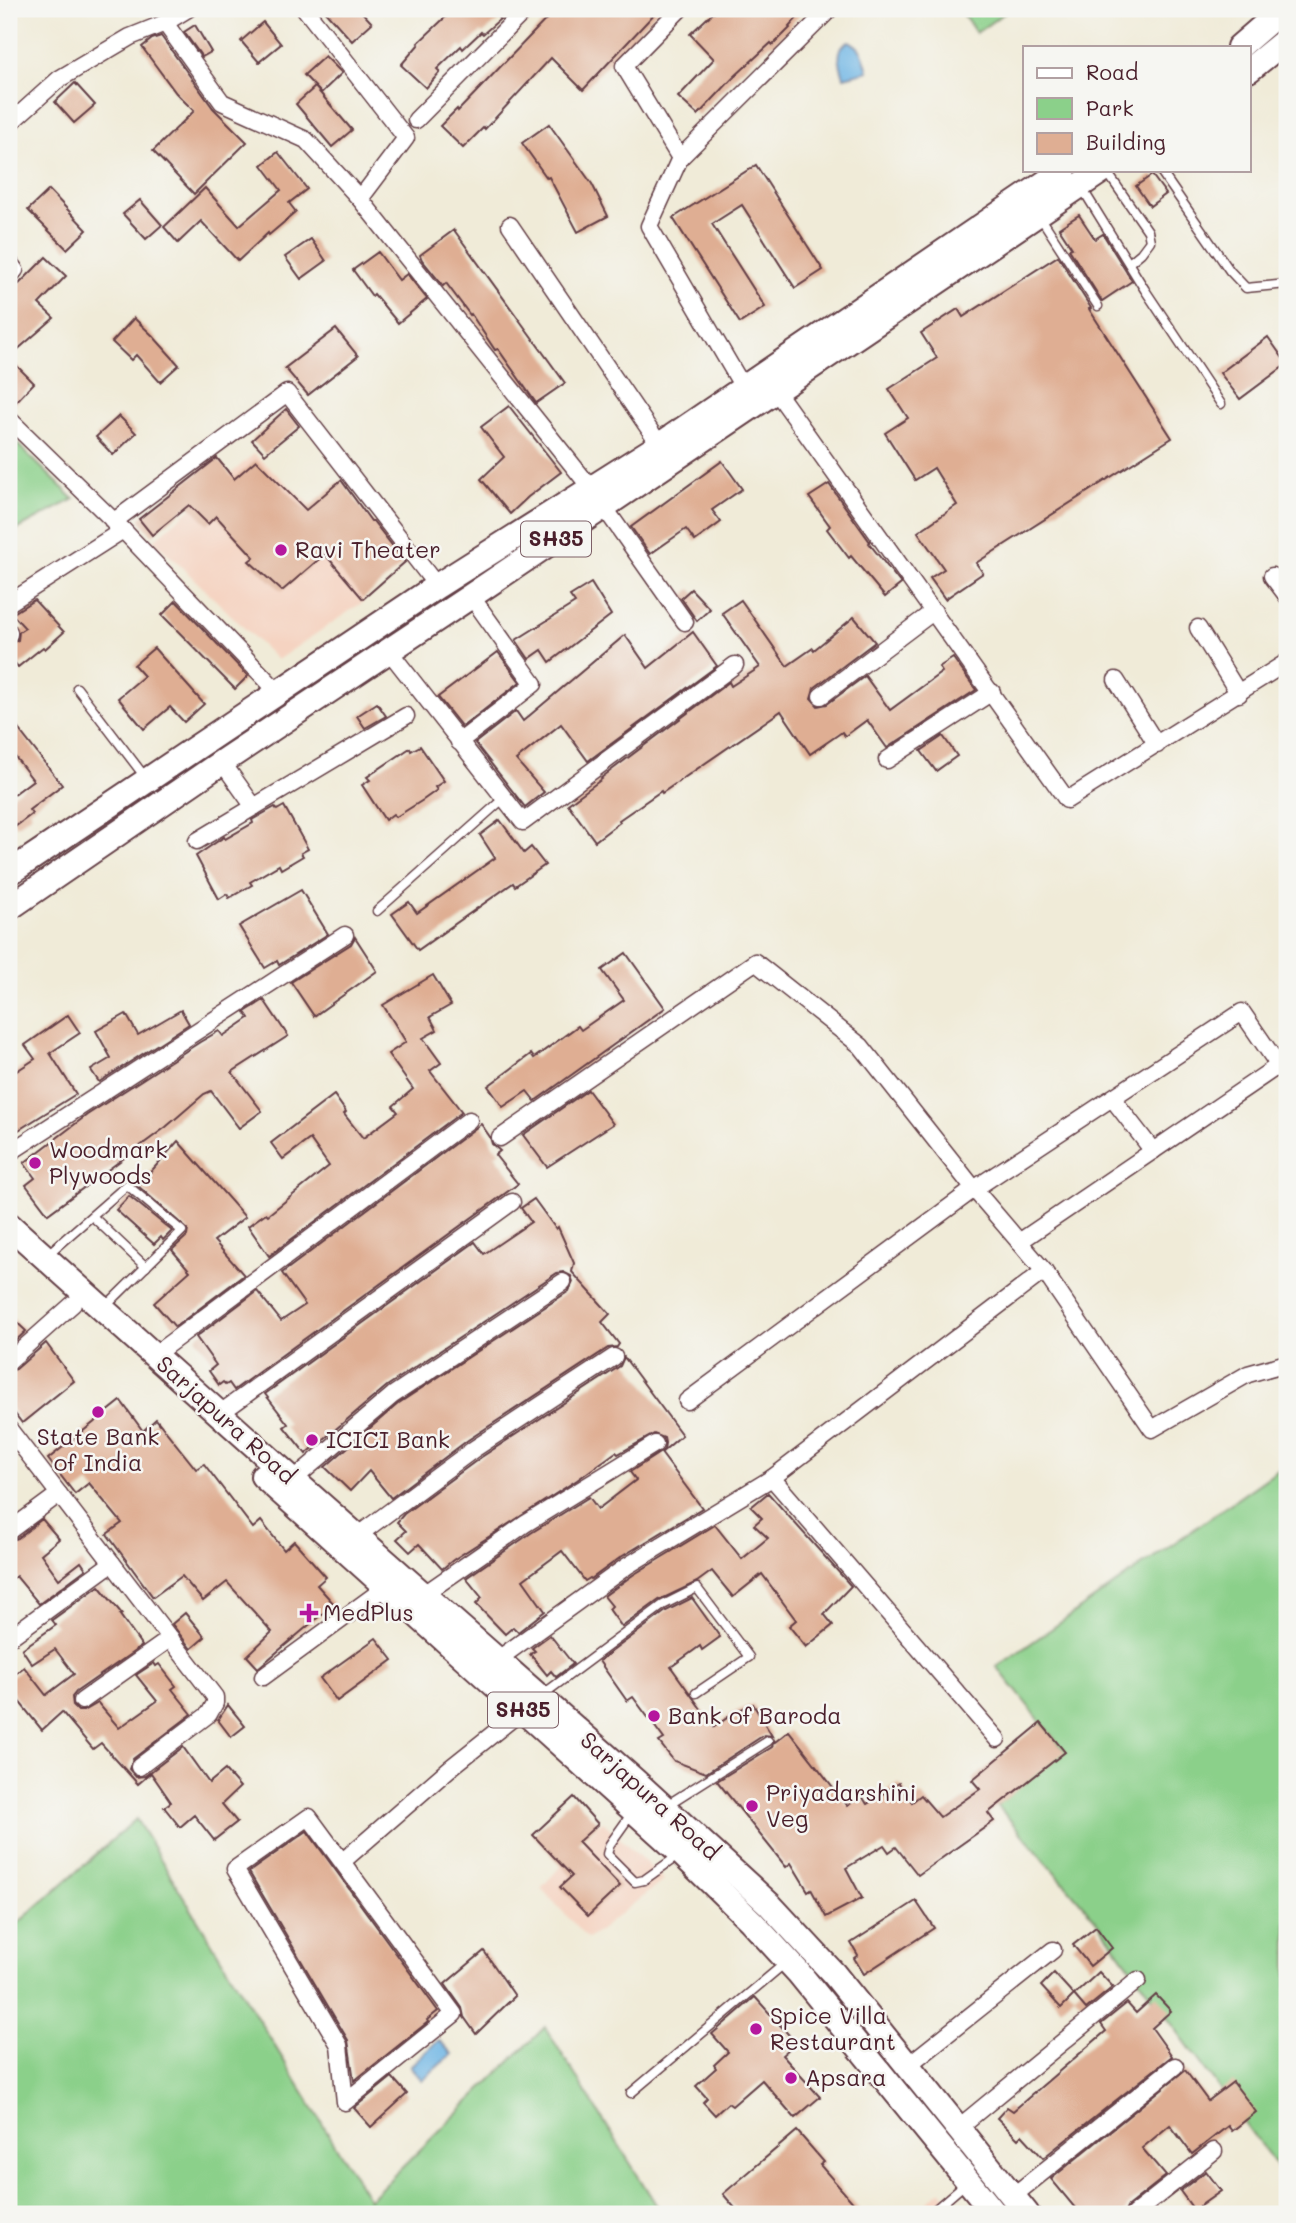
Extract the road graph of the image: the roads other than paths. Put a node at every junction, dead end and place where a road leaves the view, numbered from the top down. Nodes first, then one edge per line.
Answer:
1 (188, 9) edge
2 (305, 9) edge
3 (526, 9) edge
4 (680, 9) edge
5 (830, 9) edge
6 (1283, 9) edge
7 (165, 23) junction
8 (1287, 39) edge
9 (1240, 46) edge
10 (1250, 69) edge
11 (416, 120) dead end
12 (9, 124) edge
13 (680, 158) junction
14 (1095, 172) edge
15 (1105, 172) edge
16 (1161, 172) edge
17 (1072, 177) edge
18 (360, 199) junction
19 (1038, 214) junction
20 (510, 225) dead end
21 (9, 262) edge
22 (1129, 263) junction
23 (9, 277) edge
24 (1287, 284) edge
25 (1098, 306) dead end
26 (770, 382) junction
27 (743, 387) junction
28 (1221, 404) dead end
29 (9, 419) edge
30 (660, 445) junction
31 (596, 497) junction
32 (118, 526) junction
33 (1272, 576) dead end
34 (437, 586) junction
35 (471, 596) junction
36 (1287, 596) edge
37 (9, 603) edge
38 (934, 611) junction
39 (685, 622) dead end
40 (1198, 628) dead end
41 (388, 651) junction
42 (1287, 662) edge
43 (321, 665) junction
44 (735, 665) dead end
45 (1116, 680) dead end
46 (336, 687) junction
47 (77, 688) dead end
48 (992, 692) junction
49 (279, 693) junction
50 (1239, 694) junction
51 (821, 696) dead end
52 (406, 716) dead end
53 (459, 742) junction
54 (1157, 745) junction
55 (887, 760) dead end
56 (222, 762) junction
57 (148, 780) junction
58 (503, 799) junction
59 (254, 807) junction
60 (197, 841) dead end
61 (9, 873) edge
62 (9, 908) edge
63 (377, 911) dead end
64 (345, 935) dead end
65 (1283, 1063) edge
66 (1112, 1098) junction
67 (469, 1121) dead end
68 (500, 1139) dead end
69 (1153, 1151) junction
70 (9, 1153) edge
71 (974, 1189) junction
72 (512, 1202) dead end
73 (92, 1216) junction
74 (9, 1225) edge
75 (1019, 1242) junction
76 (9, 1246) edge
77 (45, 1258) junction
78 (146, 1267) junction
79 (1044, 1271) junction
80 (563, 1282) dead end
81 (73, 1304) junction
82 (107, 1320) junction
83 (154, 1356) junction
84 (614, 1357) dead end
85 (9, 1361) edge
86 (1287, 1363) edge
87 (687, 1401) dead end
88 (219, 1414) junction
89 (9, 1429) edge
90 (237, 1441) junction
91 (655, 1444) dead end
92 (772, 1478) junction
93 (293, 1480) junction
94 (59, 1494) junction
95 (9, 1531) edge
96 (358, 1536) junction
97 (112, 1563) junction
98 (386, 1587) junction
99 (423, 1595) junction
100 (9, 1638) edge
101 (170, 1638) junction
102 (496, 1668) junction
103 (263, 1677) dead end
104 (696, 1693) dead end
105 (82, 1701) dead end
106 (531, 1704) junction
107 (997, 1739) dead end
108 (768, 1741) dead end
109 (139, 1767) dead end
110 (649, 1803) junction
111 (681, 1853) junction
112 (343, 1861) junction
113 (760, 1913) junction
114 (1053, 1950) dead end
115 (788, 1961) junction
116 (1138, 1980) dead end
117 (908, 2066) junction
118 (1175, 2066) dead end
119 (631, 2093) dead end
120 (958, 2128) junction
121 (1214, 2151) dead end
122 (968, 2181) junction
123 (1020, 2205) edge
124 (930, 2214) edge
125 (995, 2214) edge
126 (1134, 2214) edge

1 - 7 street
2 - 18 street
3 - 11 street
4 - 13 street
5 - 13 street
6 - 9 main road
7 - 12 street
7 - 18 street
8 - 10 main road
13 - 27 street
14 - 17 main road, SH35
15 - 22 lane
16 - 24 lane
17 - 19 main road, SH35
17 - 22 lane
17 - 26 main road, SH35
18 - 31 street
19 - 25 lane
19 - 26 main road, SH35
20 - 30 street
21 - 23 street
22 - 28 lane
26 - 27 main road, SH35
26 - 31 main road, SH35
26 - 38 street
27 - 30 main road, SH35
29 - 32 street
30 - 31 main road, SH35
31 - 34 main road, SH35
31 - 35 main road, SH35
31 - 39 street
32 - 34 street
32 - 37 street
32 - 49 street
33 - 36 street
34 - 43 main road, SH35
35 - 41 main road, SH35
35 - 53 street
38 - 48 street
38 - 51 street
40 - 50 street
41 - 46 main road, SH35
41 - 53 street
42 - 50 street
43 - 46 main road
43 - 49 main road, SH35
44 - 58 street
45 - 54 street
46 - 56 main road, SH35
47 - 57 lane
48 - 54 street
48 - 55 street
49 - 57 main road, SH35
50 - 54 street
52 - 59 street
53 - 58 street
56 - 59 street
56 - 62 main road, SH35
57 - 61 main road, SH35
58 - 63 lane
59 - 60 street
64 - 70 street
65 - 66 street
65 - 69 street
66 - 69 street
66 - 71 street
67 - 83 street
68 - 71 street
69 - 75 street
71 - 75 street
71 - 87 street
72 - 88 street
73 - 77 lane
73 - 78 lane
73 - 78 lane
74 - 77 main road, Sarjapura Road
75 - 79 street
76 - 81 main road, Sarjapura Road / SH35
77 - 82 main road, Sarjapura Road
78 - 82 lane
79 - 86 street
79 - 92 street
80 - 93 street
81 - 82 main road, Sarjapura Road / SH35
81 - 85 street
82 - 83 main road, Sarjapura Road
82 - 90 main road, Sarjapura Road / SH35
83 - 88 main road, Sarjapura Road
84 - 96 street
88 - 90 main road, Sarjapura Road
89 - 94 street
90 - 93 main road, Sarjapura Road
90 - 98 main road, Sarjapura Road / SH35
91 - 99 street
92 - 102 street
92 - 107 street
93 - 96 main road, Sarjapura Road
94 - 95 street
94 - 97 street
96 - 99 main road, Sarjapura Road
97 - 100 street
97 - 101 street
98 - 102 main road, Sarjapura Road / SH35
98 - 103 street
99 - 102 main road, Sarjapura Road
101 - 105 street
101 - 109 street
102 - 106 main road, Sarjapura Road / SH35
104 - 106 lane
106 - 110 main road, Sarjapura Road / SH35
106 - 112 street
108 - 110 lane
110 - 111 main road, Sarjapura Road / SH35
110 - 111 lane
110 - 113 main road, Sarjapura Road
111 - 113 main road, Sarjapura Road / SH35
112 - 112 street
113 - 115 main road, Sarjapura Road / SH35
113 - 117 main road, Sarjapura Road
114 - 117 street
115 - 119 lane
115 - 122 main road, Sarjapura Road / SH35
116 - 120 street
117 - 120 main road, Sarjapura Road
118 - 123 street
120 - 123 main road, Sarjapura Road
121 - 126 street
122 - 124 lane
122 - 125 main road, Sarjapura Road / SH35

